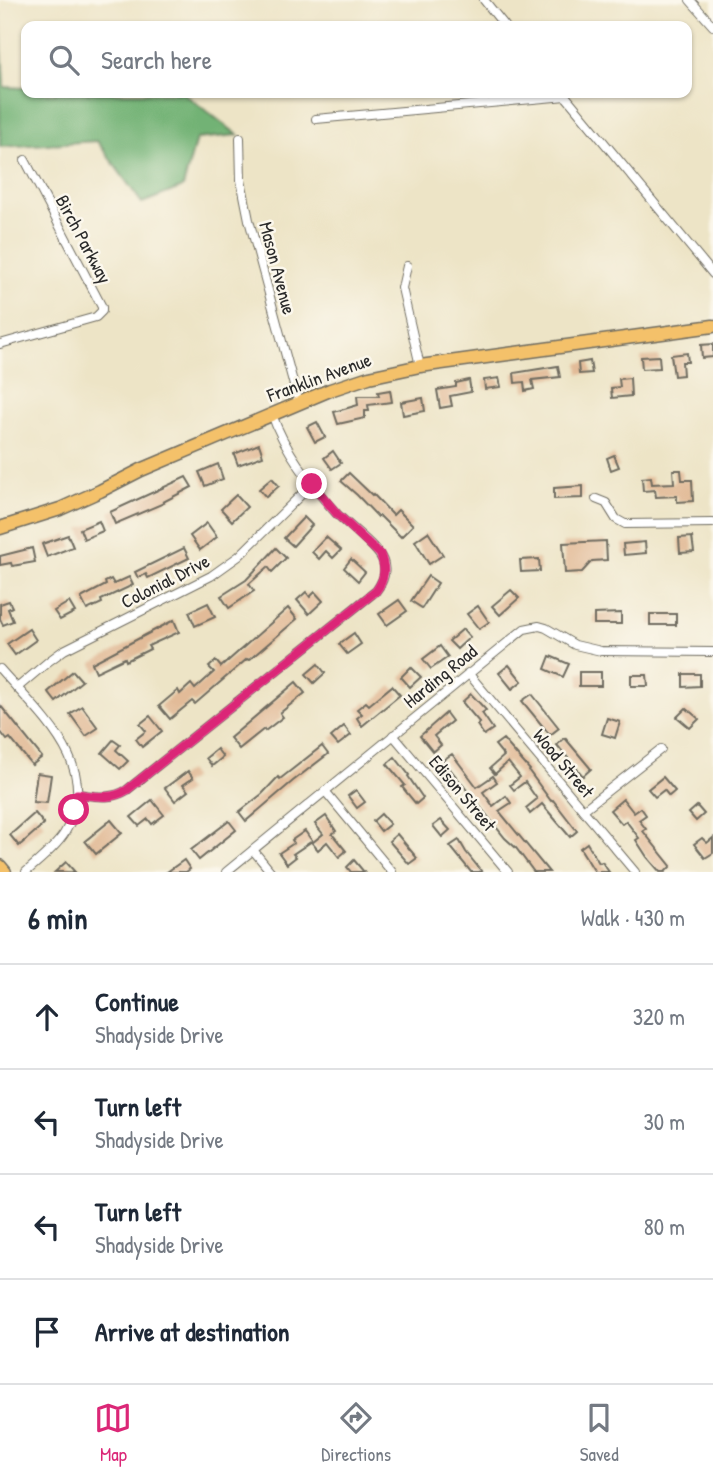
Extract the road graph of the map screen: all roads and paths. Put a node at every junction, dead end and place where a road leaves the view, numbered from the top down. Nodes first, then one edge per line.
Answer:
1 (484, 0) edge
2 (690, 0) edge
3 (501, 21) edge
4 (713, 26) edge
5 (524, 98) edge
6 (567, 98) edge
7 (316, 119) dead end
8 (240, 138) dead end
9 (25, 160) dead end
10 (407, 266) dead end
11 (713, 274) edge
12 (713, 326) edge
13 (0, 344) edge
14 (420, 366) junction
15 (299, 404) junction
16 (272, 414) junction
17 (312, 484) junction
18 (596, 499) dead end
19 (713, 523) edge
20 (0, 528) edge
21 (713, 652) edge
22 (0, 669) edge
23 (468, 673) junction
24 (17, 688) junction
25 (393, 735) junction
26 (661, 749) dead end
27 (325, 791) junction
28 (77, 794) junction
29 (583, 810) junction
30 (253, 850) junction
31 (0, 866) edge
32 (5, 872) edge
33 (26, 872) edge
34 (226, 872) edge
35 (271, 872) edge
36 (392, 872) edge
37 (508, 872) edge
38 (635, 872) edge

1 - 3 street
2 - 4 street
5 - 7 street
6 - 11 street
8 - 15 street, Mason Avenue
9 - 13 street, Birch Parkway
10 - 14 street
12 - 14 main road, Franklin Avenue
14 - 15 main road, Franklin Avenue
15 - 16 main road, Franklin Avenue
16 - 17 street
16 - 20 main road, Franklin Avenue
17 - 24 street, Colonial Drive
17 - 28 street
18 - 19 street
21 - 23 street, Harding Road
22 - 24 street
23 - 25 street, Harding Road
23 - 29 street, Wood Street
24 - 28 street
25 - 27 street, Harding Road
25 - 37 street, Edison Street
26 - 29 street
27 - 30 street, Harding Road
27 - 36 street
28 - 33 street
29 - 38 street, Wood Street
30 - 34 street, Harding Road
30 - 35 street
31 - 32 main road

